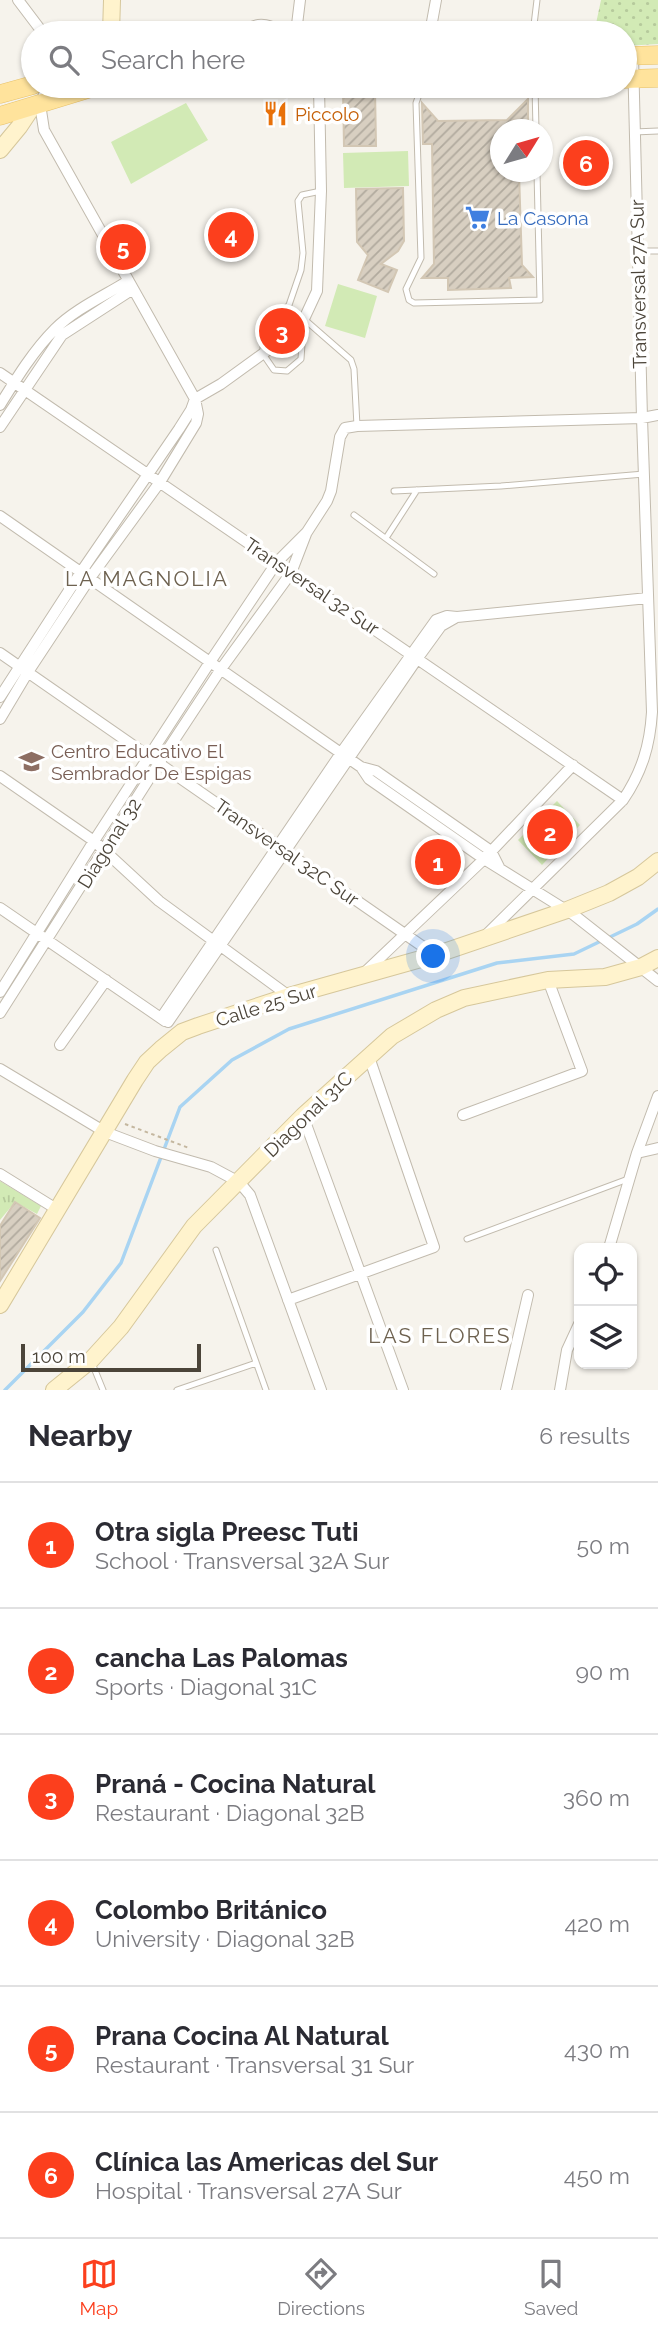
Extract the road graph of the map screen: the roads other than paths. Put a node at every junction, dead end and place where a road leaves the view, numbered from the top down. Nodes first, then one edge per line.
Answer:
1 (18, 0) edge
2 (112, 0) edge
3 (300, 0) edge
4 (436, 0) edge
5 (537, 0) edge
6 (34, 21) edge
7 (111, 21) edge
8 (296, 21) edge
9 (432, 21) edge
10 (534, 21) edge
11 (658, 55) edge
12 (637, 56) edge
13 (658, 78) edge
14 (637, 79) edge
15 (21, 89) edge
16 (0, 94) edge
17 (33, 98) edge
18 (41, 98) edge
19 (59, 98) edge
20 (319, 98) edge
21 (418, 98) edge
22 (535, 98) edge
23 (631, 98) edge
24 (37, 105) junction
25 (0, 116) edge
26 (536, 119) edge
27 (658, 131) edge
28 (634, 132) junction
29 (0, 150) edge
30 (537, 182) edge
31 (321, 191) junction
32 (637, 251) junction
33 (658, 251) edge
34 (130, 285) junction
35 (300, 323) junction
36 (263, 354) junction
37 (0, 373) edge
38 (14, 383) junction
39 (24, 390) junction
40 (195, 399) junction
41 (0, 405) edge
42 (658, 415) edge
43 (642, 418) junction
44 (357, 426) junction
45 (0, 427) edge
46 (147, 474) junction
47 (644, 474) junction
48 (160, 482) junction
49 (416, 490) junction
50 (394, 491) dead end
51 (354, 515) dead end
52 (0, 516) edge
53 (307, 532) junction
54 (386, 538) junction
55 (276, 562) junction
56 (291, 573) junction
57 (434, 574) dead end
58 (86, 575) junction
59 (648, 598) junction
60 (0, 653) edge
61 (413, 656) junction
62 (211, 662) junction
63 (23, 669) junction
64 (221, 669) junction
65 (0, 697) edge
66 (0, 719) edge
67 (345, 755) junction
68 (154, 760) junction
69 (573, 765) junction
70 (0, 776) edge
71 (623, 800) junction
72 (94, 841) junction
73 (281, 848) junction
74 (104, 850) junction
75 (488, 855) junction
76 (658, 861) edge
77 (534, 889) junction
78 (0, 908) edge
79 (572, 914) junction
80 (37, 933) junction
81 (406, 935) junction
82 (483, 939) junction
83 (48, 940) junction
84 (215, 943) junction
85 (435, 955) junction
86 (658, 958) edge
87 (636, 963) junction
88 (360, 977) junction
89 (106, 980) junction
90 (548, 980) junction
91 (658, 981) edge
92 (0, 992) edge
93 (289, 996) junction
94 (0, 1013) edge
95 (164, 1020) junction
96 (183, 1032) junction
97 (60, 1045) dead end
98 (369, 1058) junction
99 (0, 1069) edge
100 (658, 1096) edge
101 (463, 1115) dead end
102 (303, 1116) junction
103 (105, 1132) junction
104 (658, 1148) edge
105 (637, 1153) junction
106 (0, 1174) edge
107 (631, 1177) junction
108 (239, 1182) junction
109 (58, 1210) junction
110 (467, 1239) dead end
111 (611, 1243) edge
112 (216, 1250) dead end
113 (360, 1273) junction
114 (528, 1295) dead end
115 (3, 1296) edge
116 (288, 1300) junction
117 (574, 1335) edge
118 (91, 1360) junction
119 (256, 1363) junction
120 (54, 1390) edge
121 (103, 1390) edge
122 (177, 1390) edge
123 (266, 1390) edge
124 (321, 1390) edge
125 (403, 1390) edge
126 (506, 1390) edge
127 (560, 1390) edge

1 - 6 street
2 - 7 main road
3 - 8 street
4 - 9 street
5 - 10 lane
11 - 12 main road
13 - 14 main road
15 - 16 main road
17 - 24 street
18 - 24 street
19 - 24 main road
20 - 31 street
21 - 30 lane
22 - 26 lane
23 - 28 street, Transversal 27A Sur
24 - 25 main road
24 - 29 main road
24 - 34 street
27 - 28 lane
28 - 32 street, Transversal 27A Sur
31 - 35 street
31 - 36 lane
32 - 33 lane
32 - 43 street, Transversal 27A Sur
34 - 38 street
34 - 39 street
34 - 40 street
35 - 36 street
35 - 36 lane
35 - 44 lane
36 - 40 street
37 - 38 street, Transversal 32 Sur
38 - 39 street, Transversal 32 Sur
38 - 41 street
39 - 45 street
39 - 46 street, Transversal 32 Sur
40 - 46 street
40 - 48 street
42 - 43 street
43 - 44 street
43 - 47 street, Transversal 27A Sur
44 - 53 street, Diagonal 32
46 - 48 street, Transversal 32 Sur
46 - 58 street
47 - 49 lane
47 - 59 street, Transversal 27A Sur
48 - 55 street, Transversal 32 Sur
48 - 58 street
49 - 50 lane
49 - 54 lane
51 - 54 lane
52 - 58 street
53 - 55 street, Diagonal 32
53 - 56 street, Diagonal 32
54 - 57 lane
55 - 56 street, Transversal 32 Sur
55 - 62 street, Diagonal 32
56 - 61 street, Transversal 32 Sur
56 - 64 street, Diagonal 32
58 - 62 street
58 - 63 street
59 - 61 street
59 - 71 street, Transversal 27A Sur
60 - 63 street, Transversal 32C Sur
61 - 67 street
61 - 69 street, Transversal 32 Sur
62 - 64 street
62 - 68 street, Diagonal 32
63 - 65 street
63 - 66 street
63 - 68 street, Transversal 32C Sur
64 - 67 street
64 - 68 street, Diagonal 32
67 - 73 street
67 - 75 street
68 - 72 street, Diagonal 32
68 - 73 street, Transversal 32C Sur
68 - 74 street, Diagonal 32
69 - 71 street, Transversal 32 Sur
69 - 75 street
70 - 72 street
71 - 77 street
72 - 74 street
72 - 80 street, Diagonal 32
73 - 81 street, Transversal 32C Sur
73 - 84 street
74 - 83 street, Diagonal 32
74 - 84 street
75 - 77 street
75 - 81 street
76 - 79 main road, Calle 25 Sur
77 - 79 street
77 - 82 street
78 - 80 street
79 - 82 main road, Calle 25 Sur
79 - 87 street
80 - 83 street
80 - 92 street, Diagonal 32
81 - 85 street, Transversal 32C Sur
81 - 88 street
82 - 85 main road, Calle 25 Sur
83 - 89 street
83 - 94 street, Diagonal 32
84 - 93 street
84 - 95 street
85 - 88 main road, Calle 25 Sur
86 - 87 main road, Diagonal 31C
87 - 90 main road, Diagonal 31C
87 - 91 street
88 - 93 main road, Calle 25 Sur
89 - 95 street
89 - 97 street
90 - 98 main road, Diagonal 31C
90 - 101 street
93 - 96 main road, Calle 25 Sur
95 - 96 street
96 - 103 main road, Calle 25 Sur
98 - 102 main road, Diagonal 31C
98 - 113 street
99 - 103 street
100 - 105 street
102 - 108 main road, Diagonal 31C
102 - 113 street
103 - 108 street
103 - 109 main road, Calle 25 Sur
104 - 105 street
105 - 107 street
106 - 109 street
107 - 110 lane
107 - 111 street
108 - 116 street
108 - 118 main road, Diagonal 31C
109 - 115 main road, Calle 25 Sur
112 - 119 lane
113 - 116 street
113 - 125 street
114 - 126 street
116 - 124 street
117 - 127 street
118 - 120 main road, Diagonal 31C
118 - 121 lane
119 - 122 lane
119 - 123 lane

